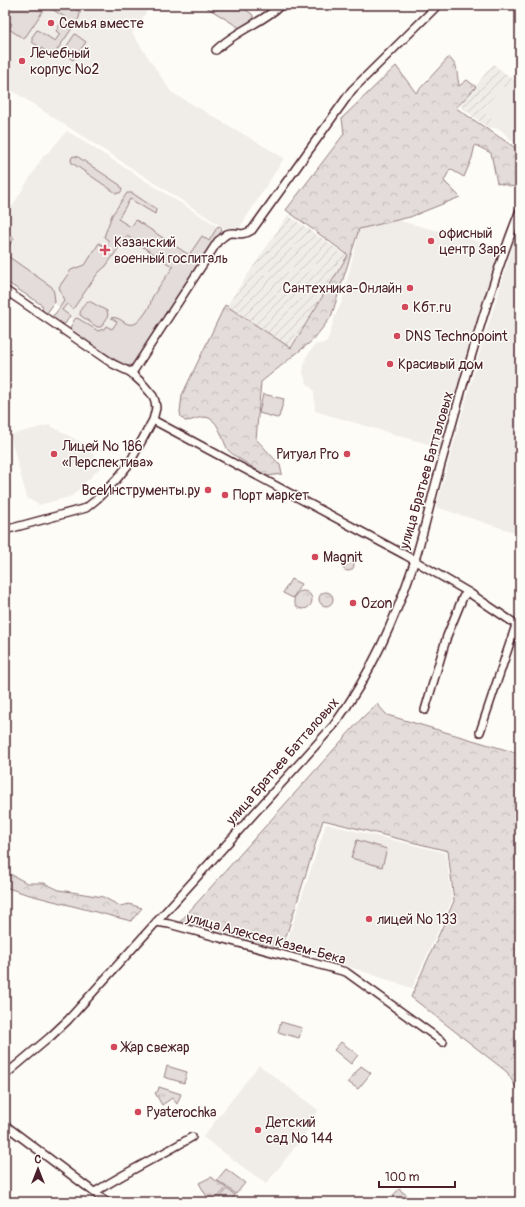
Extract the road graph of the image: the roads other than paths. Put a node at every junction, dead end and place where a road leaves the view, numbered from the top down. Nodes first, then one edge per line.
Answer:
1 (281, 5) edge
2 (438, 5) edge
3 (216, 50) dead end
4 (520, 210) edge
5 (5, 290) edge
6 (130, 372) junction
7 (153, 420) junction
8 (5, 530) edge
9 (414, 562) junction
10 (468, 592) junction
11 (518, 626) edge
12 (425, 710) dead end
13 (480, 732) dead end
14 (156, 922) junction
15 (443, 1042) dead end
16 (5, 1075) edge
17 (5, 1125) edge
18 (192, 1137) dead end
19 (95, 1192) junction
20 (107, 1202) edge

1 - 3 street
2 - 6 street
4 - 9 street, улица Братьев Батталовых
5 - 6 street
6 - 7 street
7 - 8 street
7 - 9 street
9 - 10 street
9 - 14 street, улица Братьев Батталовых
10 - 11 street
10 - 12 street
11 - 13 street
14 - 15 street, улица Алексея Казем-Бека
14 - 16 street, улица Братьев Батталовых
17 - 19 street
18 - 19 street
19 - 20 street

